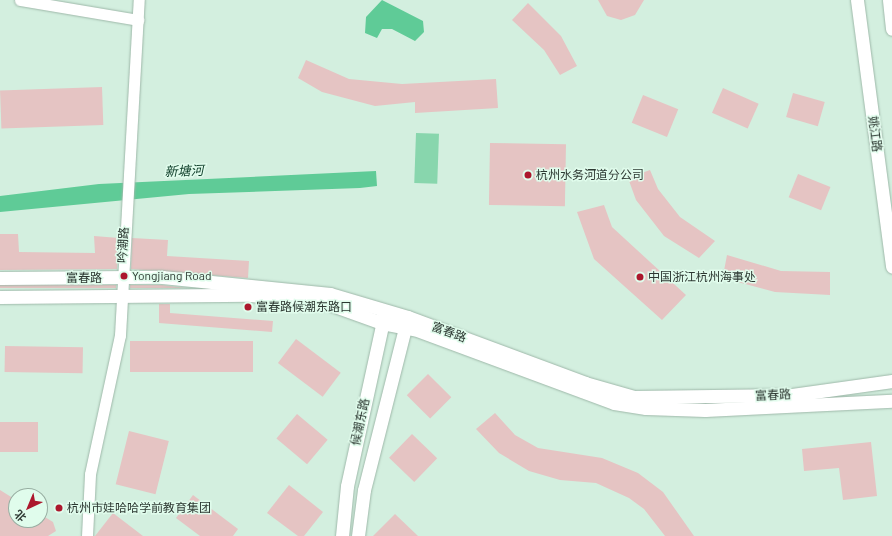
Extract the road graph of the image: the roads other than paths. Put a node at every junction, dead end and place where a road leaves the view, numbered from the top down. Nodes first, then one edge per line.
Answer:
1 (20, 0) edge
2 (139, 0) edge
3 (857, 0) edge
4 (889, 0) edge
5 (138, 20) junction
6 (892, 29) edge
7 (892, 267) edge
8 (0, 278) edge
9 (121, 278) junction
10 (120, 294) junction
11 (0, 297) edge
12 (386, 310) junction
13 (407, 322) junction
14 (382, 323) junction
15 (892, 381) edge
16 (892, 400) edge
17 (87, 536) edge
18 (342, 536) edge
19 (358, 536) edge

1 - 5 street
2 - 5 street, 吟潮路
3 - 7 street, 姚江路
4 - 6 street
5 - 9 street, 吟潮路
8 - 9 street, 富春路
9 - 10 street, 吟潮路
9 - 12 street, 富春路
10 - 11 street, 富春路
10 - 14 street, 富春路
10 - 17 street, 吟潮路
12 - 13 street, 富春路
12 - 14 street, 候潮东路
13 - 14 street, 富春路
13 - 15 street, 富春路
13 - 16 street, 富春路
13 - 19 street, 候潮东路
14 - 18 street, 候潮东路

